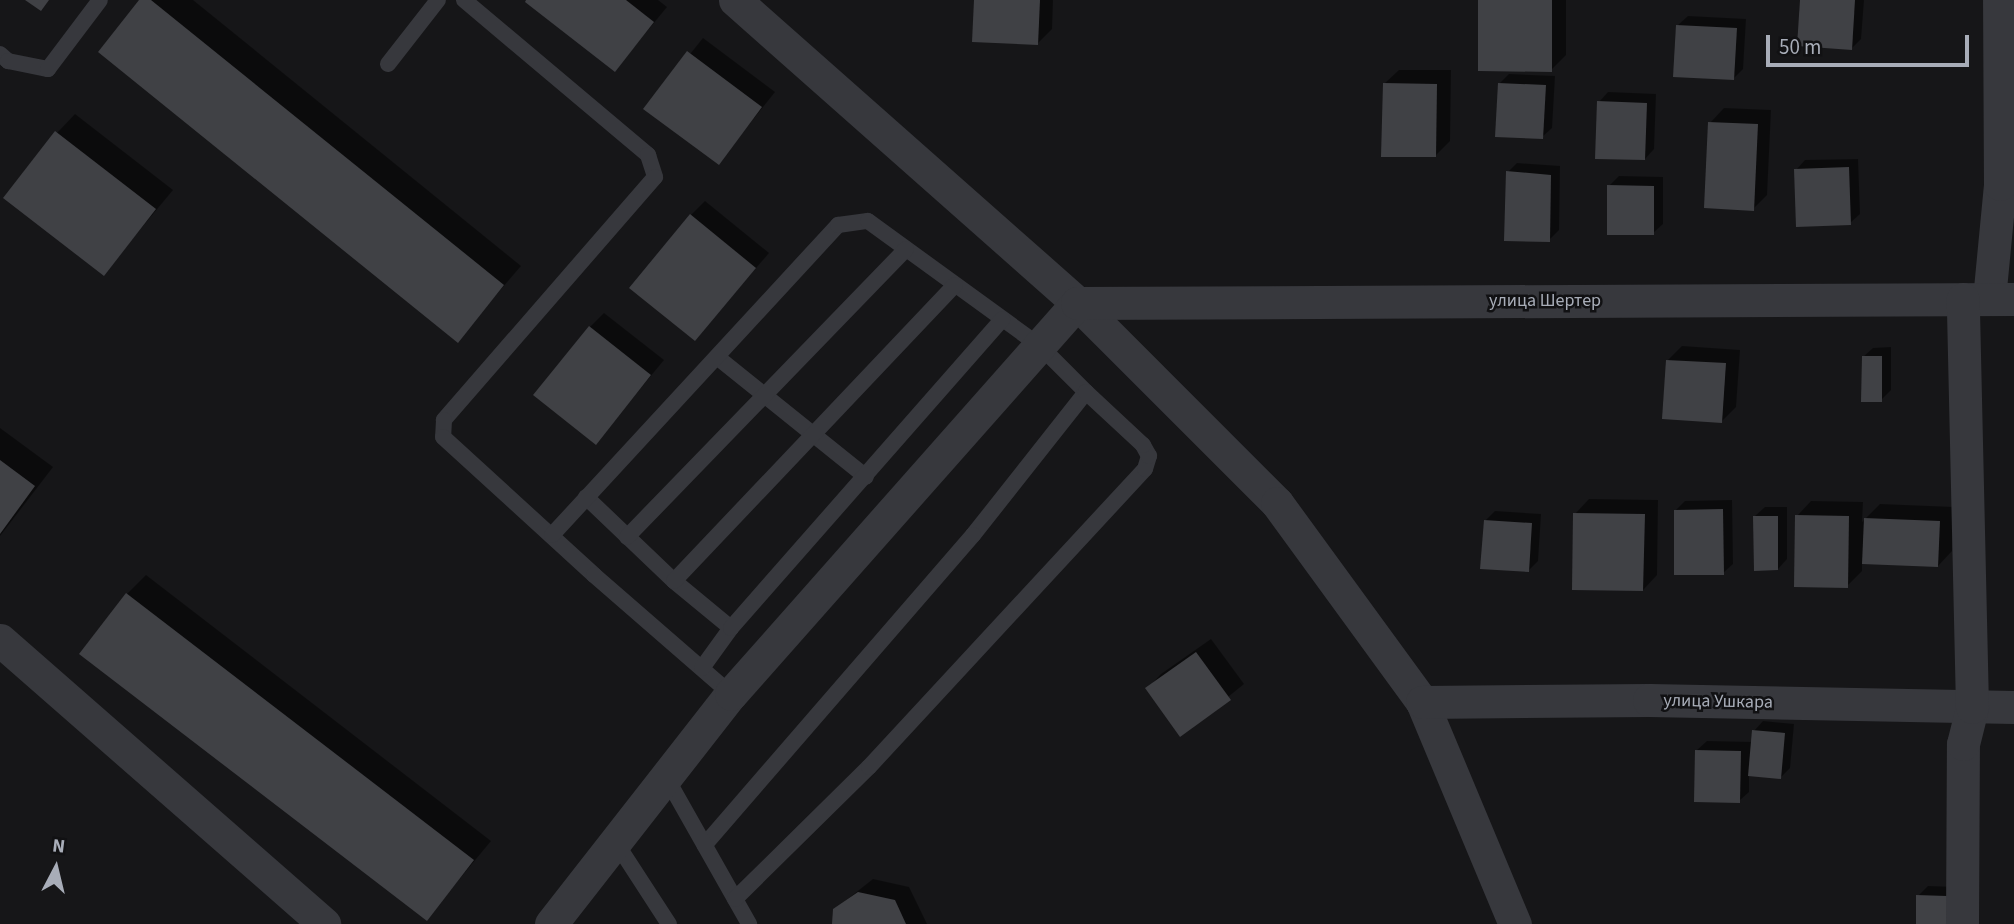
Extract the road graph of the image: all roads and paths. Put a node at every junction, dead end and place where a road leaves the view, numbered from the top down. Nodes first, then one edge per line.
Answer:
1 (100, 0) edge
2 (438, 0) edge
3 (464, 0) edge
4 (736, 0) edge
5 (1999, 0) edge
6 (0, 54) edge
7 (388, 64) dead end
8 (906, 249) junction
9 (956, 285) junction
10 (1989, 299) edge
11 (1077, 303) junction
12 (1002, 319) junction
13 (1040, 346) junction
14 (717, 357) junction
15 (1086, 392) junction
16 (766, 394) junction
17 (813, 436) junction
18 (866, 477) junction
19 (586, 497) junction
20 (552, 535) junction
21 (627, 537) junction
22 (674, 581) junction
23 (731, 628) junction
24 (0, 640) edge
25 (702, 668) junction
26 (732, 694) junction
27 (1422, 702) junction
28 (1972, 707) junction
29 (2014, 707) edge
30 (666, 777) junction
31 (615, 841) junction
32 (704, 845) junction
33 (735, 899) junction
34 (324, 924) edge
35 (551, 924) edge
36 (669, 924) edge
37 (749, 924) edge
38 (1515, 924) edge
39 (1962, 924) edge

1 - 6 lane
2 - 7 lane
3 - 20 lane
4 - 11 street
5 - 10 street
8 - 9 lane
8 - 14 lane
8 - 16 lane
9 - 12 lane
9 - 17 lane
10 - 11 street, улица Шертер
10 - 28 street
11 - 13 street
11 - 27 street
12 - 13 lane
12 - 18 lane
13 - 15 lane
13 - 26 street
14 - 16 lane
14 - 19 lane
15 - 32 lane
15 - 33 lane
16 - 17 lane
16 - 21 lane
17 - 18 lane
17 - 22 lane
18 - 23 lane
19 - 20 lane
19 - 21 lane
20 - 25 lane
21 - 22 lane
22 - 23 lane
23 - 25 lane
24 - 34 street
25 - 26 lane
26 - 30 street
27 - 28 street, улица Ушкара
27 - 38 street
28 - 29 street, улица Ушкара
28 - 39 street
30 - 31 street
30 - 32 lane
31 - 35 street
31 - 36 lane
32 - 33 lane
33 - 37 lane

